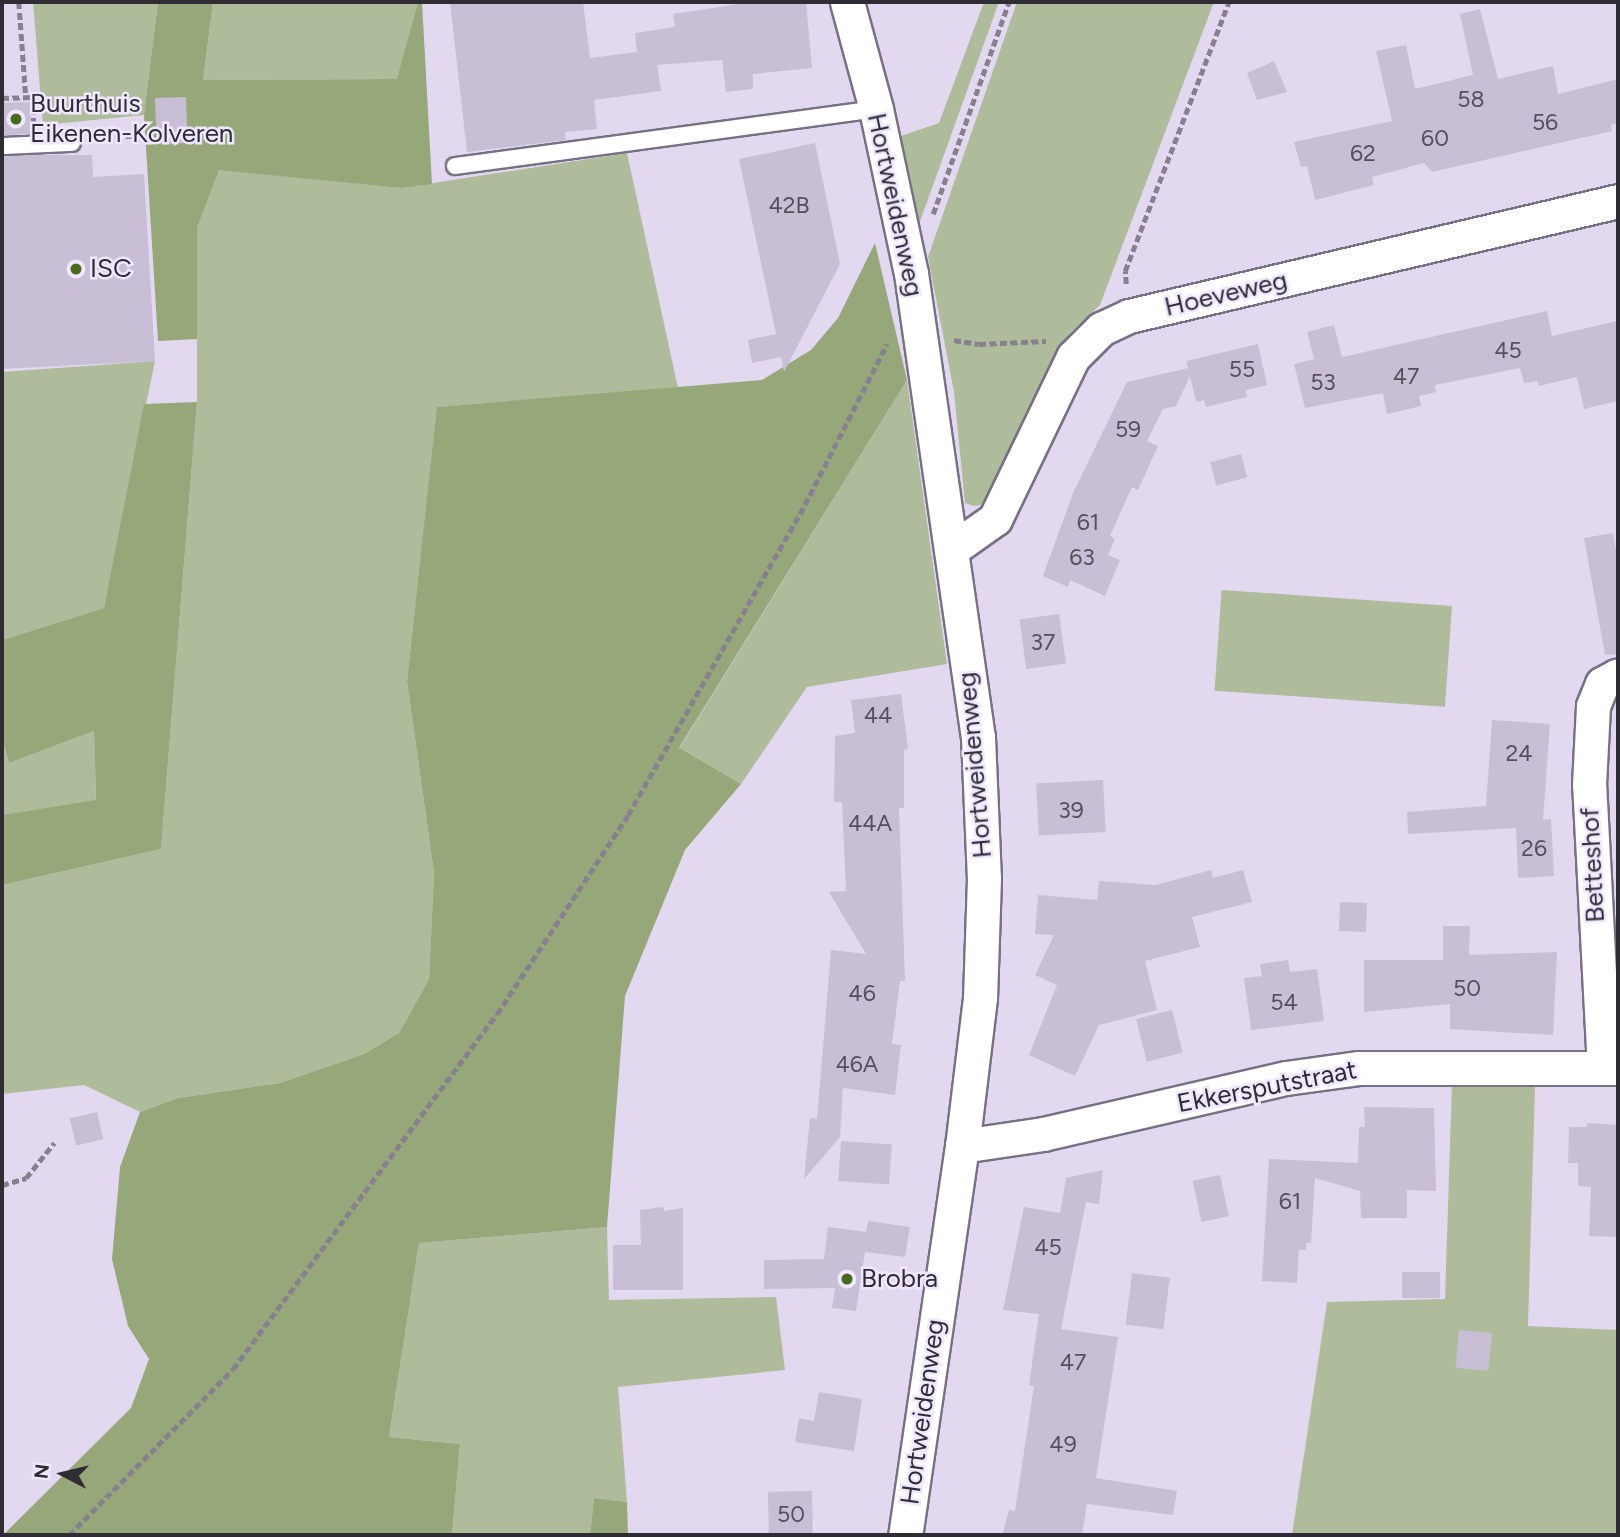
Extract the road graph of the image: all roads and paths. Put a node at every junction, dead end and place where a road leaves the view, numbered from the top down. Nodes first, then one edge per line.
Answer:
1 (19, 2) edge
2 (847, 2) edge
3 (1009, 2) edge
4 (1229, 2) edge
5 (26, 97) junction
6 (2, 98) edge
7 (876, 109) junction
8 (152, 133) dead end
9 (72, 143) joint
10 (35, 145) junction
11 (2, 146) edge
12 (455, 166) dead end
13 (1618, 201) edge
14 (930, 222) dead end
15 (1129, 316) junction
16 (905, 335) junction
17 (1089, 339) junction
18 (951, 550) junction
19 (1618, 675) edge
20 (1611, 1068) edge
21 (54, 1143) dead end
22 (962, 1146) junction
23 (2, 1185) edge
24 (69, 1535) edge
25 (905, 1535) edge

1 - 5 path
2 - 7 street, Hortweidenweg
3 - 14 path
4 - 15 path
5 - 6 path
5 - 10 path
7 - 12 lane
7 - 16 street, Hortweidenweg
8 - 9 path
9 - 10 lane
10 - 11 lane
13 - 15 street, Hoeveweg
15 - 17 street, Hoeveweg
16 - 17 path
16 - 18 street, Hortweidenweg
16 - 24 path
17 - 18 street, Hoeveweg
18 - 22 street, Hortweidenweg
19 - 20 street, Betteshof
20 - 22 street, Ekkersputstraat
21 - 23 path
22 - 25 street, Hortweidenweg

